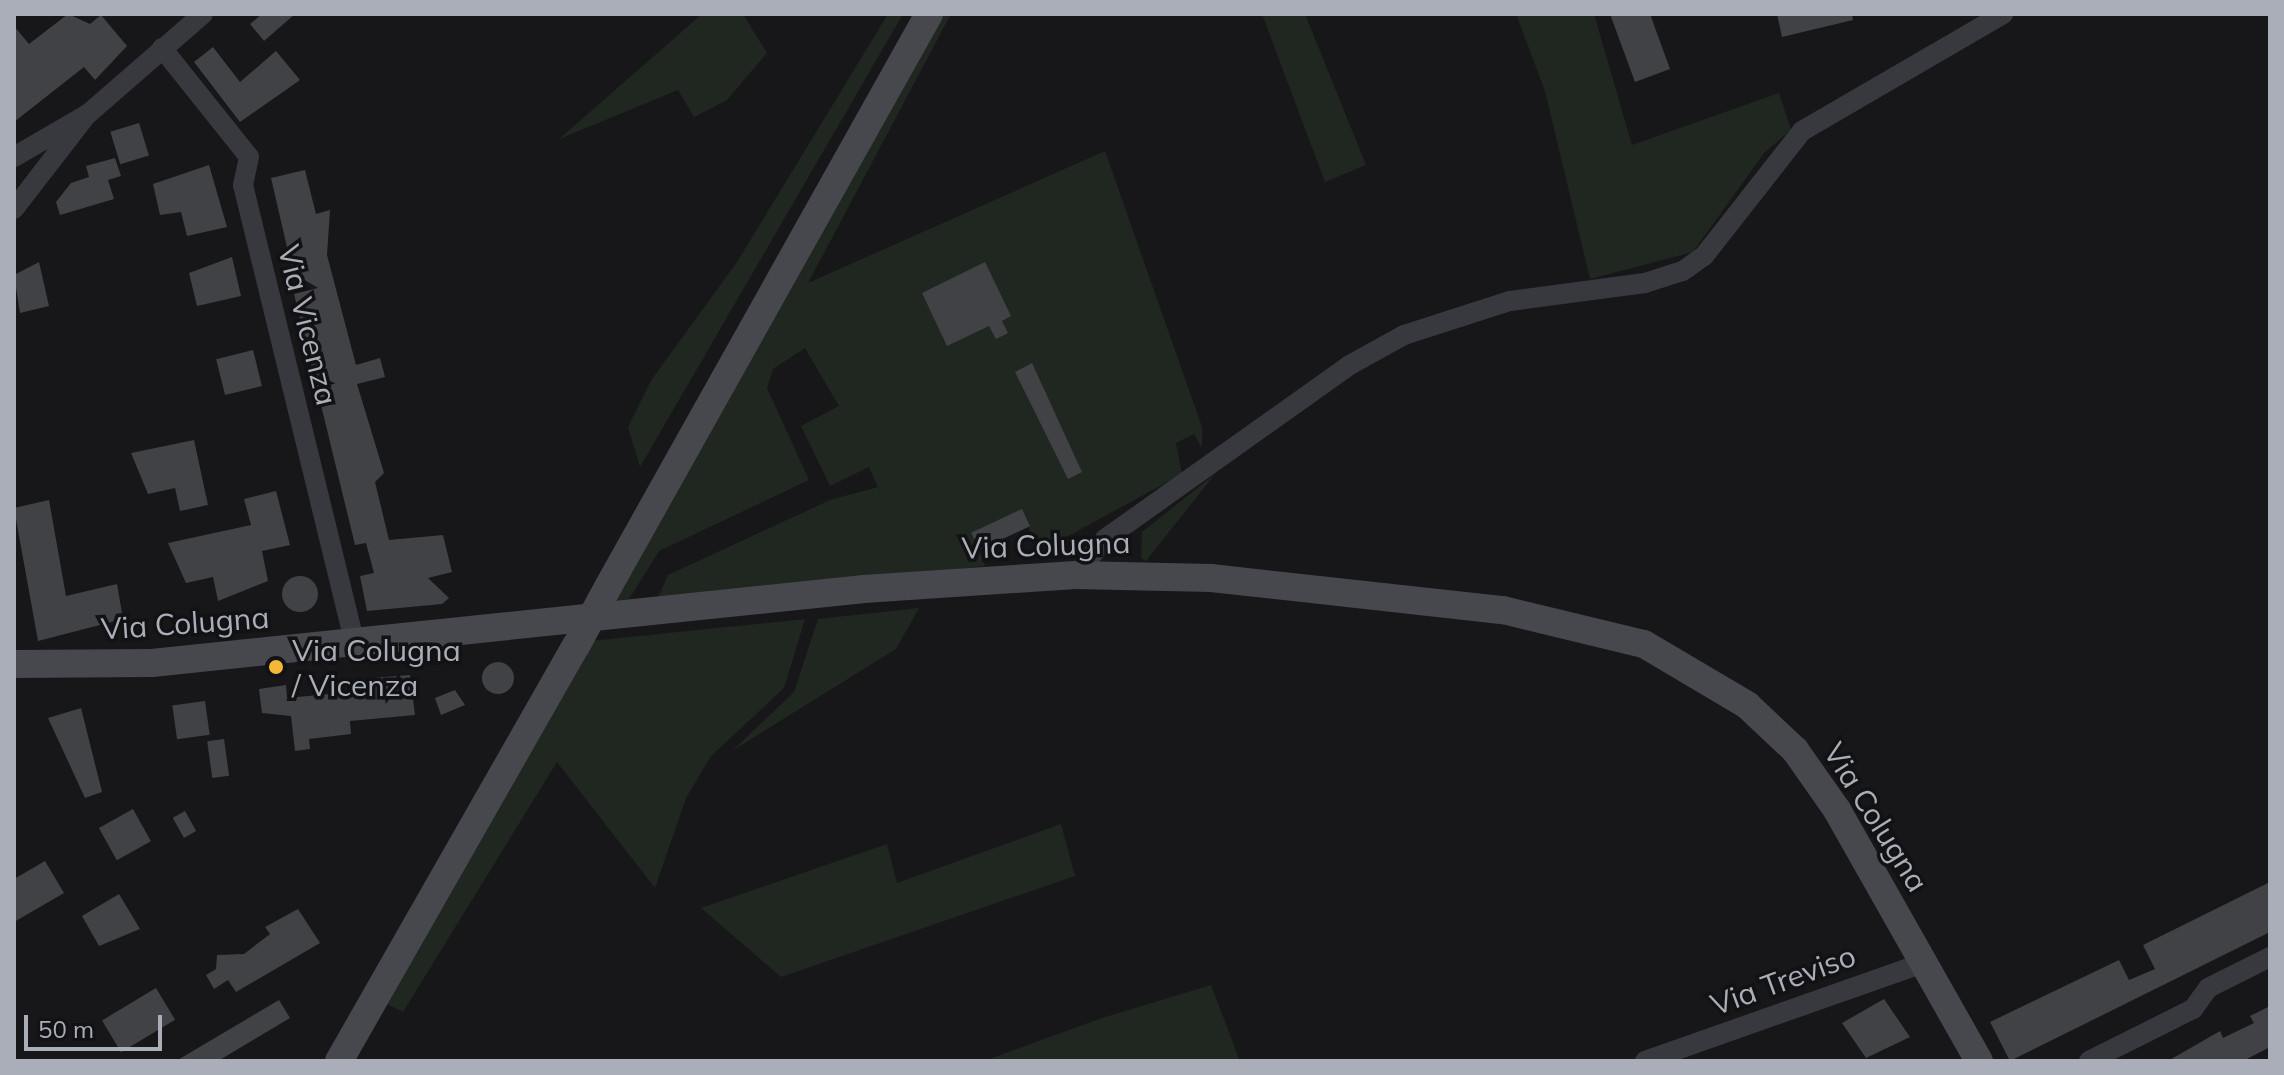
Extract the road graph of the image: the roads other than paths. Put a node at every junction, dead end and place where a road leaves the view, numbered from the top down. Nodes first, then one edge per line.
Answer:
1 (203, 14) edge
2 (929, 14) edge
3 (2003, 14) edge
4 (162, 48) junction
5 (88, 114) junction
6 (14, 157) edge
7 (16, 203) edge
8 (1076, 575) junction
9 (354, 642) junction
10 (14, 664) edge
11 (2270, 957) edge
12 (1923, 963) junction
13 (1657, 1059) edge
14 (339, 1061) edge
15 (1979, 1061) edge
16 (2089, 1061) edge

1 - 4 street
2 - 14 street, bridge
3 - 8 street
4 - 5 street
4 - 9 street, Via Vicenza
5 - 6 street
5 - 7 street
8 - 9 street, Via Colugna
8 - 12 street, Via Colugna
9 - 10 street, Via Colugna
11 - 16 street
12 - 13 street, Via Treviso
12 - 15 street, Via Colugna

